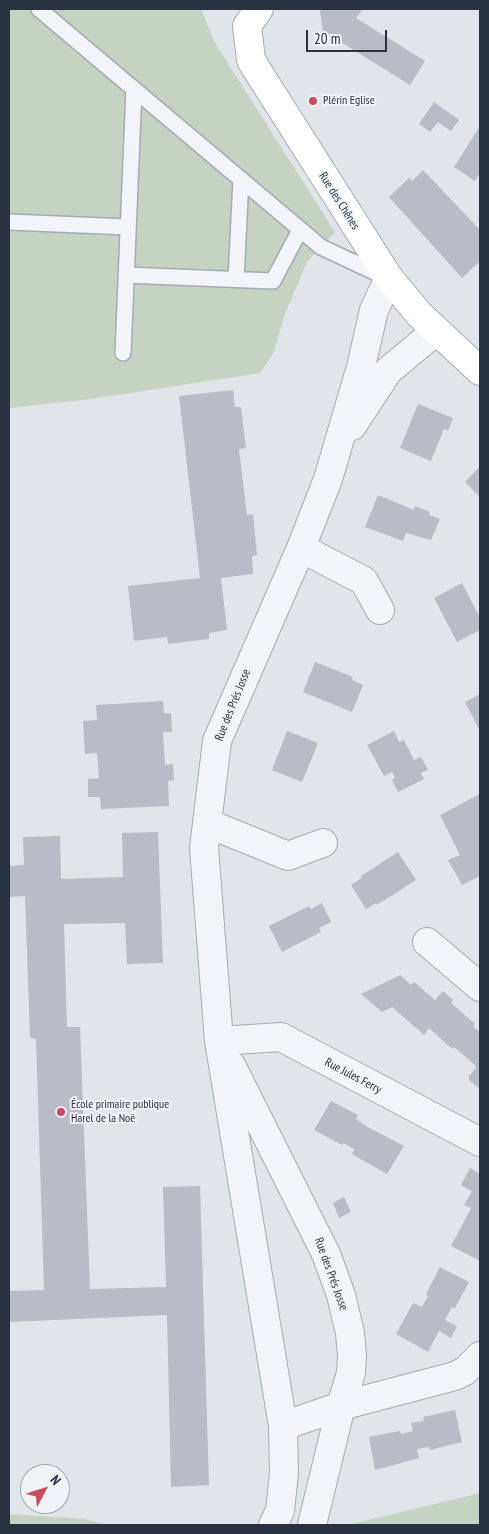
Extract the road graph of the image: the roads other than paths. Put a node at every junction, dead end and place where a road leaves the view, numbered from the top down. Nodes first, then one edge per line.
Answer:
1 (39, 9) edge
2 (259, 9) edge
3 (134, 89) junction
4 (241, 179) junction
5 (9, 222) edge
6 (128, 227) junction
7 (300, 230) junction
8 (126, 275) junction
9 (388, 278) junction
10 (236, 279) junction
11 (436, 331) junction
12 (123, 353) dead end
13 (480, 371) edge
14 (339, 446) junction
15 (301, 548) junction
16 (380, 610) dead end
17 (207, 822) junction
18 (324, 843) dead end
19 (426, 942) dead end
20 (480, 988) edge
21 (219, 1041) junction
22 (480, 1142) edge
23 (480, 1356) edge
24 (341, 1406) junction
25 (283, 1426) junction
26 (273, 1525) edge
27 (312, 1525) edge

1 - 3 lane
2 - 9 street, Rue des Chênes
3 - 4 lane
3 - 6 lane
4 - 7 lane
4 - 10 lane
5 - 6 lane
6 - 8 lane
7 - 9 lane
7 - 10 lane
8 - 10 lane
8 - 12 lane
9 - 11 street, Rue des Chênes
9 - 14 street, Rue des Prés Josse
11 - 13 street, Rue des Chênes
11 - 14 street, Rue des Prés Josse
14 - 15 street, Rue des Prés Josse
15 - 16 street
15 - 17 street, Rue des Prés Josse
17 - 18 street
17 - 21 street, Rue des Prés Josse
19 - 20 street
21 - 22 street, Rue Jules Ferry
21 - 24 street, Rue des Prés Josse
21 - 25 street, Rue des Prés Josse
23 - 24 street
24 - 25 street
24 - 27 street, Rue des Prés Josse
25 - 26 street, Rue des Prés Josse

